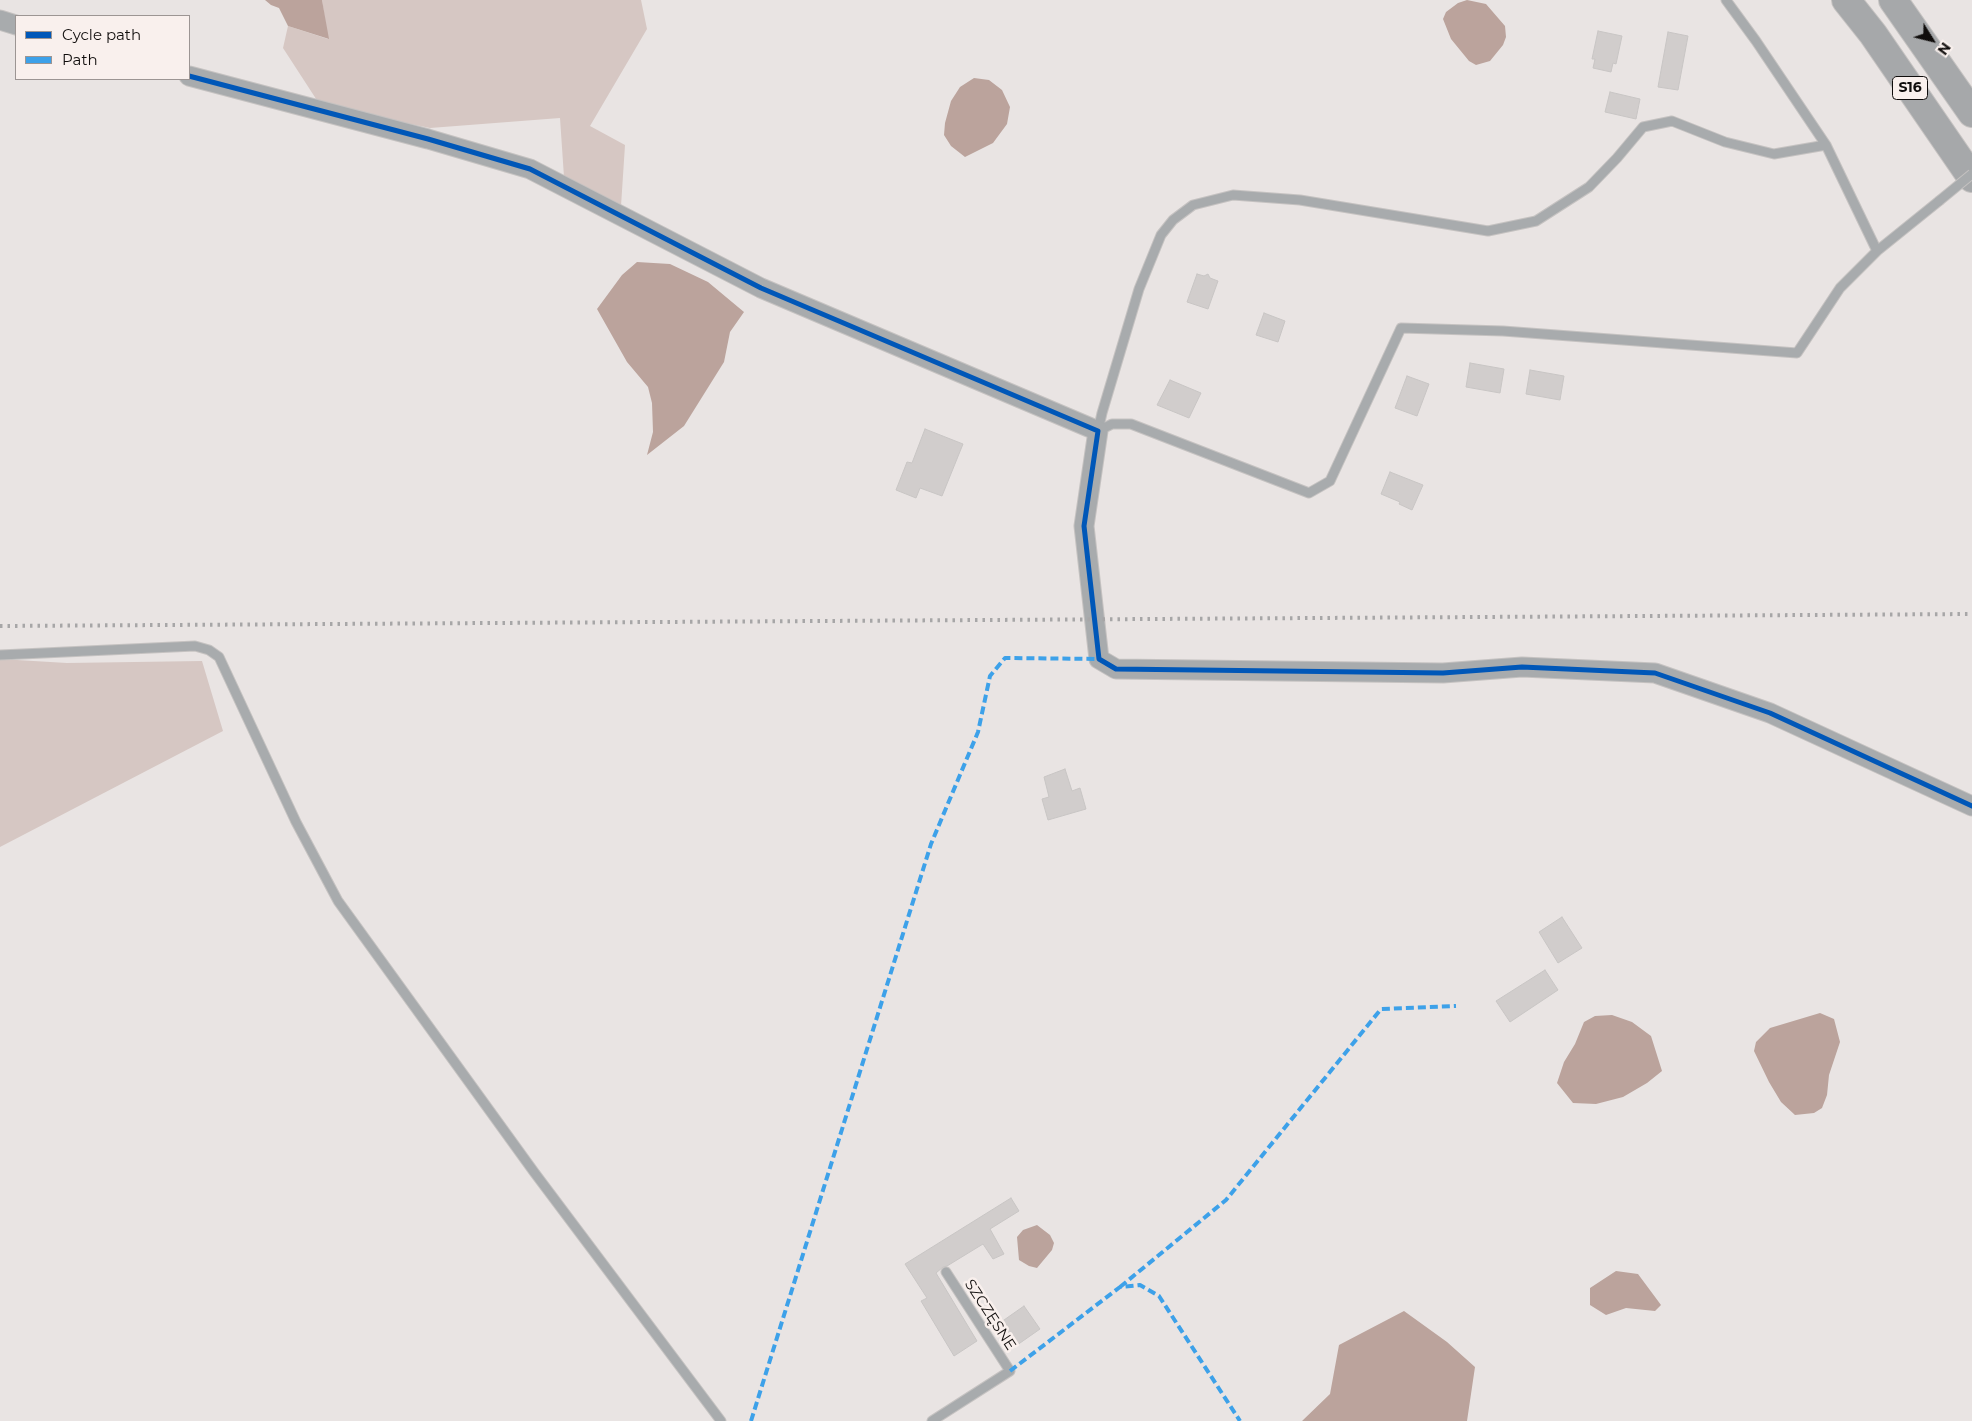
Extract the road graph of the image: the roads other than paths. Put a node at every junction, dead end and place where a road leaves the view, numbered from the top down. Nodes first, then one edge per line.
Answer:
1 (1726, 0) edge
2 (1846, 0) edge
3 (1893, 0) edge
4 (0, 20) edge
5 (15, 25) edge
6 (190, 76) edge
7 (1972, 113) edge
8 (1826, 145) junction
9 (1972, 174) edge
10 (1972, 178) edge
11 (1877, 251) junction
12 (1098, 431) junction
13 (0, 655) edge
14 (1972, 806) edge
15 (946, 1272) dead end
16 (720, 1421) edge
17 (932, 1421) edge

1 - 8 lane
2 - 10 highway, S16
3 - 7 highway, S16
4 - 5 street
6 - 12 street
8 - 11 lane
8 - 12 lane
9 - 11 lane, bridge
11 - 12 lane
12 - 14 street
13 - 16 lane
15 - 17 lane, SZCZĘSNE

